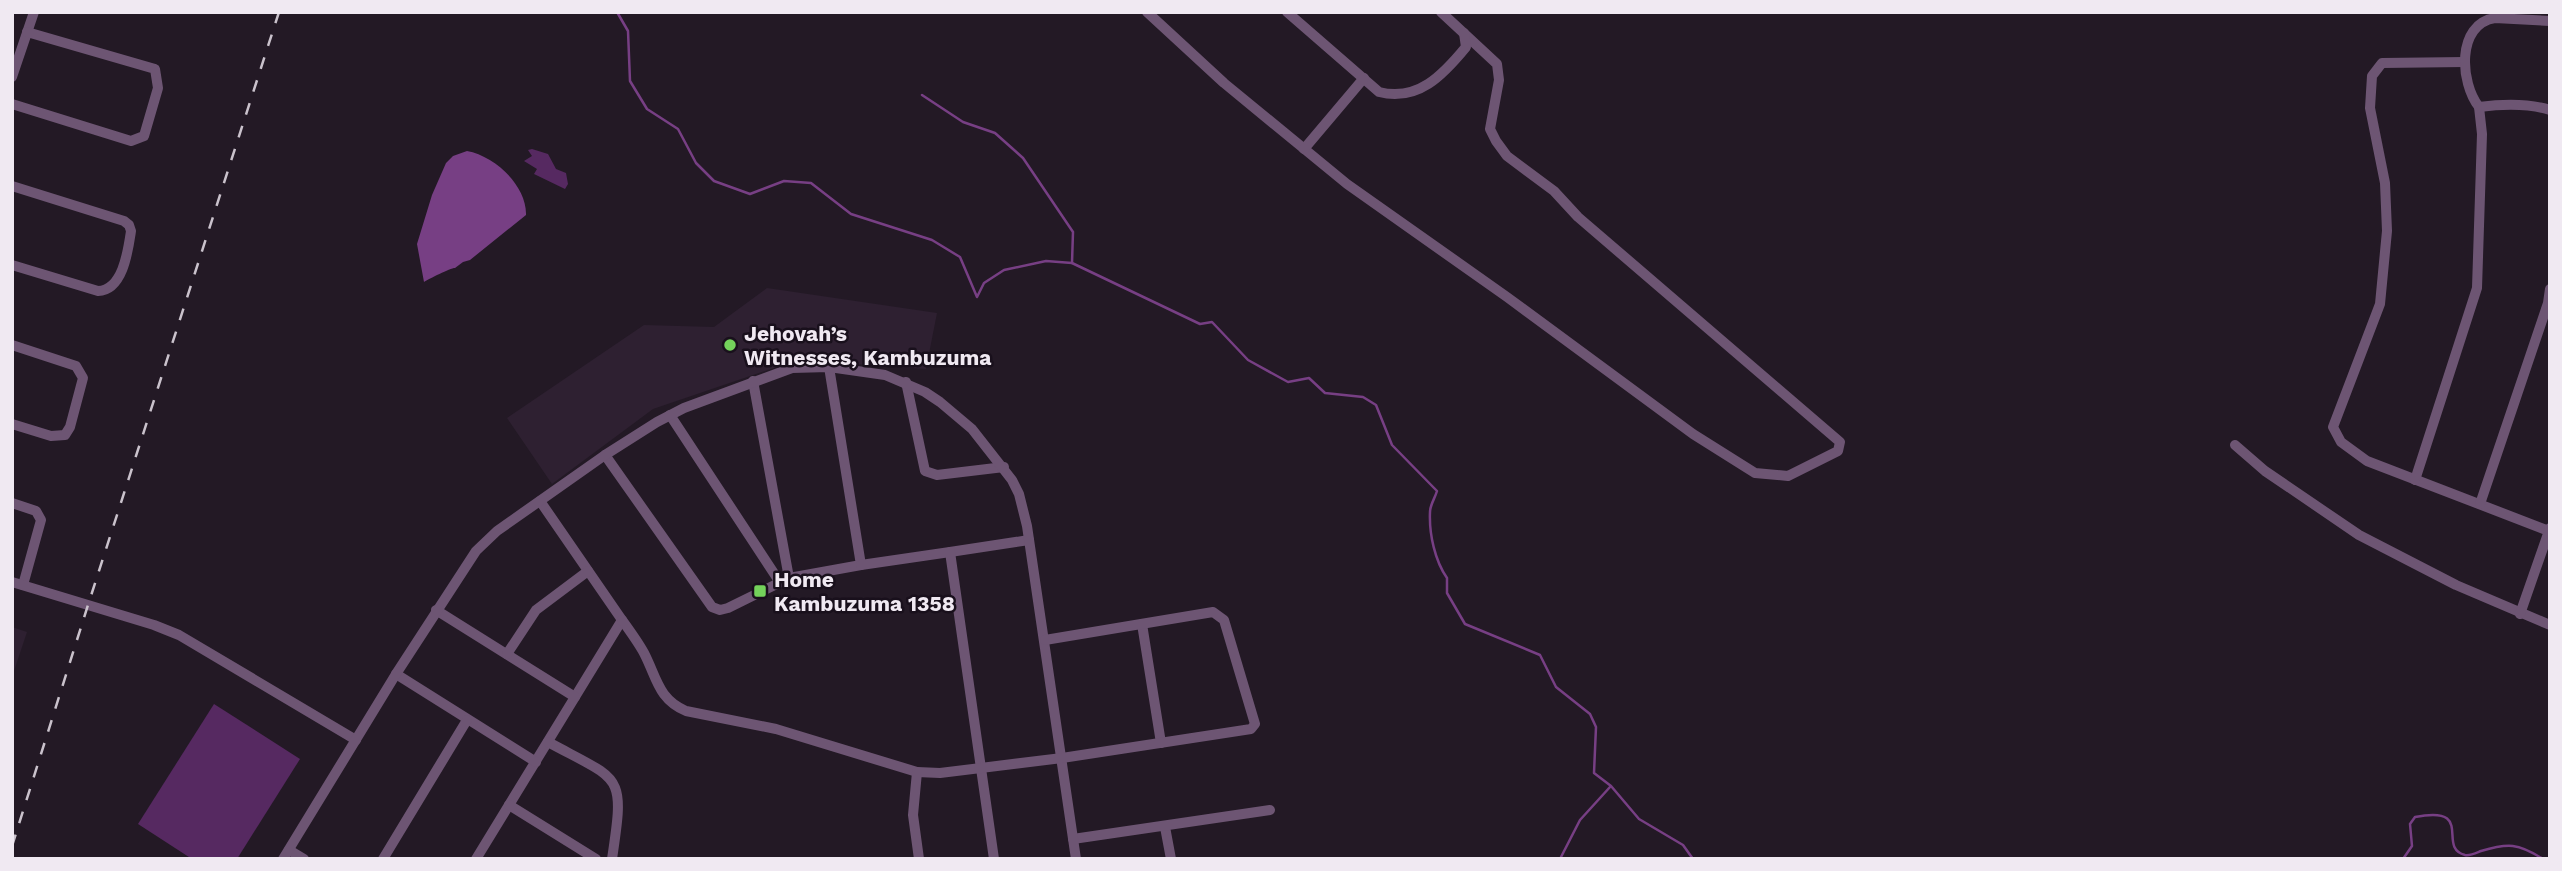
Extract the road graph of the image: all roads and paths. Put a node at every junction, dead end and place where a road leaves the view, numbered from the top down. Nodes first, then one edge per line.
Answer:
1 (34, 12) edge
2 (1147, 12) edge
3 (1287, 12) edge
4 (1441, 12) edge
5 (2550, 21) edge
6 (27, 32) junction
7 (1464, 33) junction
8 (2465, 62) junction
9 (12, 77) edge
10 (1364, 78) junction
11 (12, 104) edge
12 (2479, 107) junction
13 (2550, 110) edge
14 (1304, 149) junction
15 (12, 186) edge
16 (12, 265) edge
17 (2550, 289) edge
18 (12, 345) edge
19 (829, 367) junction
20 (753, 381) junction
21 (906, 382) junction
22 (670, 415) junction
23 (12, 424) edge
24 (2235, 445) dead end
25 (606, 455) junction
26 (1004, 467) junction
27 (2415, 480) junction
28 (540, 501) junction
29 (12, 503) edge
30 (2480, 504) junction
31 (2549, 529) edge
32 (1029, 540) junction
33 (950, 552) junction
34 (861, 565) junction
35 (588, 570) junction
36 (784, 580) junction
37 (18, 583) edge
38 (436, 610) junction
39 (2520, 614) junction
40 (622, 620) junction
41 (1142, 624) junction
42 (2550, 625) edge
43 (1045, 640) junction
44 (507, 654) junction
45 (396, 674) junction
46 (575, 697) junction
47 (467, 720) junction
48 (356, 740) junction
49 (548, 742) junction
50 (1161, 743) junction
51 (1062, 758) junction
52 (536, 762) junction
53 (980, 768) junction
54 (917, 772) junction
55 (509, 806) junction
56 (1270, 810) dead end
57 (1165, 827) junction
58 (1073, 839) junction
59 (286, 854) edge
60 (304, 859) edge
61 (383, 859) edge
62 (476, 859) edge
63 (596, 859) edge
64 (612, 859) edge
65 (919, 859) edge
66 (994, 859) edge
67 (1076, 859) edge
68 (1171, 859) edge

1 - 6 street
2 - 14 street
3 - 10 street
4 - 7 street
5 - 8 street
6 - 9 street
6 - 11 street
7 - 10 street
7 - 14 street
8 - 12 street
8 - 27 street
10 - 14 street
12 - 13 street
12 - 27 street
15 - 16 street
17 - 30 street
18 - 23 street
19 - 20 street
19 - 21 street
19 - 34 street
20 - 22 street
20 - 36 street
21 - 26 street
21 - 26 street
22 - 25 street
22 - 36 street
24 - 39 street
25 - 28 street
25 - 36 street
26 - 32 street
27 - 30 street
28 - 35 street
28 - 38 street
29 - 37 street
30 - 31 street
31 - 39 street
32 - 33 street
32 - 43 street
33 - 34 street
33 - 53 street
34 - 36 street
35 - 40 street
35 - 44 street
37 - 48 street
38 - 44 street
38 - 45 street
39 - 42 street
40 - 46 street
40 - 54 street
41 - 43 street
41 - 50 street
41 - 50 street
43 - 51 street
44 - 46 street
45 - 47 street
45 - 48 street
46 - 49 street
47 - 52 street
47 - 61 street
48 - 59 street
49 - 52 street
49 - 64 street
50 - 51 street
51 - 53 street
51 - 58 street
52 - 55 street
53 - 54 street
53 - 66 street
54 - 65 street
55 - 62 street
55 - 63 street
56 - 57 street
57 - 58 street
57 - 68 street
58 - 67 street
59 - 60 street

